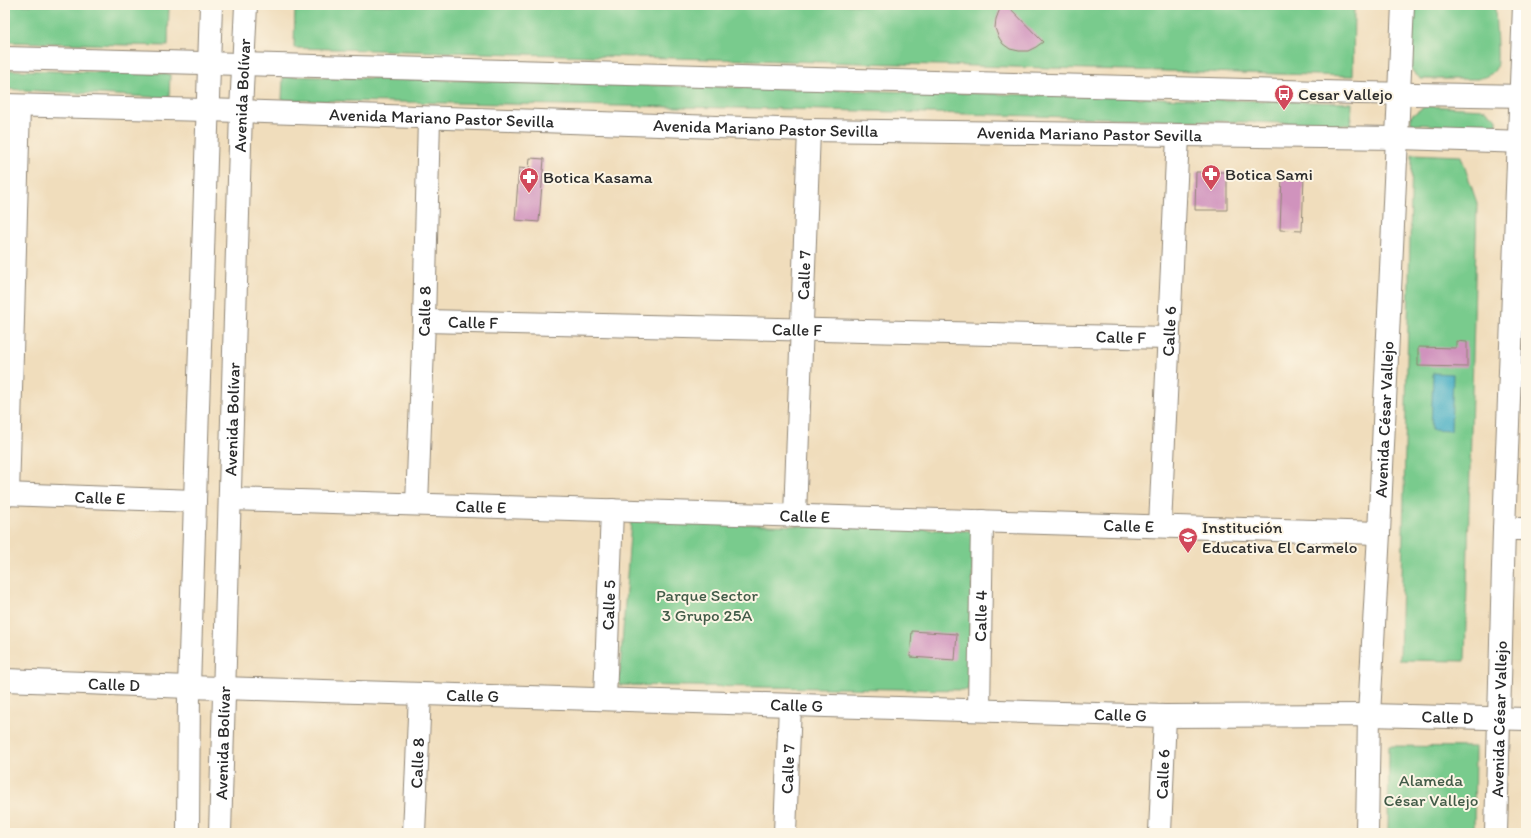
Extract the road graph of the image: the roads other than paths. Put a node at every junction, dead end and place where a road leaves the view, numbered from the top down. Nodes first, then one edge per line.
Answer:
1 (211, 5) edge
2 (246, 5) edge
3 (1403, 5) edge
4 (1524, 5) edge
5 (5, 58) edge
6 (208, 63) junction
7 (244, 64) junction
8 (1400, 94) junction
9 (1523, 96) edge
10 (12, 106) edge
11 (207, 110) junction
12 (241, 111) junction
13 (430, 118) junction
14 (809, 130) junction
15 (1178, 136) junction
16 (1398, 138) junction
17 (1523, 142) edge
18 (9, 304) edge
19 (424, 321) junction
20 (801, 329) junction
21 (1169, 338) junction
22 (6, 495) edge
23 (230, 499) junction
24 (195, 501) junction
25 (416, 504) junction
26 (612, 510) junction
27 (795, 516) junction
28 (982, 521) junction
29 (1160, 526) junction
30 (1504, 528) junction
31 (1526, 529) edge
32 (1379, 533) junction
33 (5, 680) edge
34 (189, 687) junction
35 (224, 688) junction
36 (420, 694) junction
37 (605, 699) junction
38 (790, 705) junction
39 (979, 710) junction
40 (1369, 714) junction
41 (1165, 716) junction
42 (1499, 718) junction
43 (1526, 719) edge
44 (188, 833) edge
45 (220, 833) edge
46 (414, 833) edge
47 (785, 833) edge
48 (1160, 833) edge
49 (1367, 833) edge
50 (1496, 833) edge

1 - 6 street, Avenida Bolívar
2 - 7 street, Avenida Bolívar
3 - 8 street, Avenida César Vallejo
4 - 9 street, Avenida César Vallejo
5 - 6 street
6 - 7 street
6 - 11 street, Avenida Bolívar
7 - 8 street
7 - 12 street, Avenida Bolívar
8 - 9 street
8 - 16 street, Avenida César Vallejo
9 - 17 street, Avenida César Vallejo
10 - 11 street, Avenida Mariano Pastor Sevilla
10 - 18 street
11 - 12 street, Avenida Mariano Pastor Sevilla
11 - 24 street, Avenida Bolívar
12 - 13 street, Avenida Mariano Pastor Sevilla
12 - 23 street, Avenida Bolívar
13 - 14 street, Avenida Mariano Pastor Sevilla
13 - 19 street, Calle 8
14 - 15 street, Avenida Mariano Pastor Sevilla
14 - 20 street, Calle 7
15 - 16 street, Avenida Mariano Pastor Sevilla
15 - 21 street, Calle 6
16 - 17 street, Avenida Mariano Pastor Sevilla
16 - 32 street, Avenida César Vallejo
17 - 30 street, Avenida César Vallejo
18 - 22 street
19 - 20 street, Calle F
19 - 25 street, Calle 8
20 - 21 street, Calle F
20 - 27 street, Calle 7
21 - 29 street, Calle 6
22 - 24 street, Calle E
23 - 25 street, Calle E
23 - 35 street, Avenida Bolívar
24 - 34 street, Avenida Bolívar
25 - 26 street, Calle E
26 - 27 street, Calle E
26 - 37 street, Calle 5
27 - 28 street, Calle E
28 - 29 street, Calle E
28 - 39 street, Calle 4
29 - 32 street, Calle E
30 - 31 street
30 - 42 street, Avenida César Vallejo
32 - 40 street, Avenida César Vallejo
33 - 34 street, Calle D
34 - 35 street, Calle D
34 - 44 street, Avenida Bolívar
35 - 36 street, Calle G
35 - 45 street, Avenida Bolívar
36 - 37 street, Calle G
36 - 46 street, Calle 8
37 - 38 street, Calle G
38 - 39 street, Calle G
38 - 47 street, Calle 7
39 - 41 street, Calle G
40 - 41 street, Calle G
40 - 42 street, Calle D
40 - 49 street, Avenida César Vallejo
41 - 48 street, Calle 6
42 - 43 street, Calle D
42 - 50 street, Avenida César Vallejo

